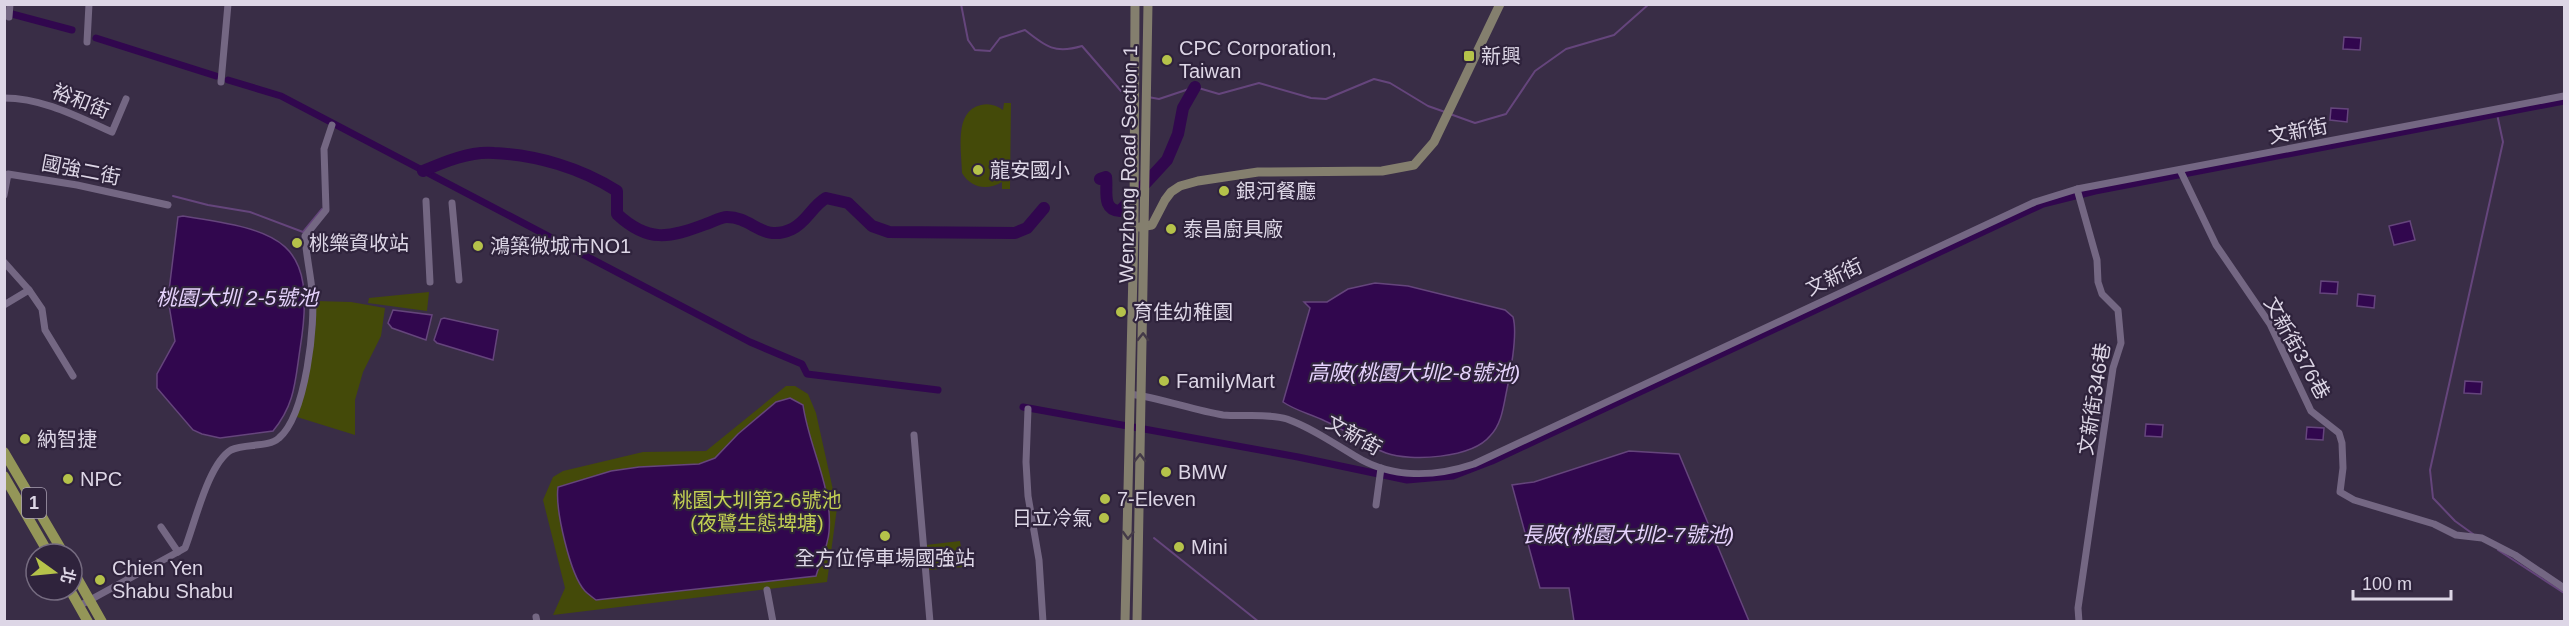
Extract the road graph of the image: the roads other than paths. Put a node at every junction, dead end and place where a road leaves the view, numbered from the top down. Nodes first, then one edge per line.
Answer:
1 (10, 4) edge
2 (89, 4) edge
3 (228, 4) edge
4 (1135, 4) edge
5 (1148, 4) edge
6 (1500, 4) edge
7 (9, 17) dead end
8 (87, 42) dead end
9 (221, 82) dead end
10 (2565, 96) edge
11 (4, 98) edge
12 (126, 99) dead end
13 (332, 125) dead end
14 (2180, 170) junction
15 (2079, 194) junction
16 (4, 195) edge
17 (426, 201) dead end
18 (452, 203) dead end
19 (168, 205) dead end
20 (1134, 223) junction
21 (1145, 228) junction
22 (4, 262) edge
23 (459, 280) dead end
24 (430, 282) dead end
25 (29, 290) junction
26 (4, 305) edge
27 (73, 376) dead end
28 (1130, 394) junction
29 (1142, 395) junction
30 (1028, 409) dead end
31 (914, 435) dead end
32 (4, 452) edge
33 (1381, 472) junction
34 (4, 476) edge
35 (1376, 505) dead end
36 (1134, 511) junction
37 (161, 527) dead end
38 (42, 542) edge
39 (56, 542) edge
40 (178, 552) junction
41 (2565, 588) edge
42 (84, 590) edge
43 (768, 590) dead end
44 (90, 600) junction
45 (77, 602) edge
46 (79, 606) junction
47 (88, 621) edge
48 (102, 621) edge
49 (773, 621) edge
50 (930, 621) edge
51 (1043, 621) edge
52 (1125, 621) edge
53 (1137, 621) edge
54 (2079, 621) edge

1 - 7 street
2 - 8 street
3 - 9 street
4 - 20 street, Wenzhong Road Section 1
5 - 21 street, Wenzhong Road Section 1
6 - 21 street
10 - 14 street, 文新街
11 - 12 street, 裕和街
13 - 40 street
14 - 15 street, 文新街
14 - 41 street, 文新街376巷
15 - 33 street, 文新街
15 - 54 street, 文新街346巷
16 - 19 street, 國強二街
17 - 24 street
18 - 23 street
20 - 21 street
20 - 28 street, Wenzhong Road Section 1
29 -> 21 street, Wenzhong Road Section 1
22 - 25 street
25 - 26 street
25 - 27 street
28 - 29 street, 文新街
28 - 36 street, Wenzhong Road Section 1
29 - 33 street, 文新街
36 -> 29 street, Wenzhong Road Section 1
30 - 51 street
31 - 50 street
32 - 39 main road, 1
33 - 35 street
34 - 38 main road, 1
36 -> 52 street
36 - 53 street
37 - 40 street
40 - 44 street
42 - 44 main road
43 - 49 street
44 - 46 street
44 - 48 main road
45 - 46 main road
46 - 47 main road

